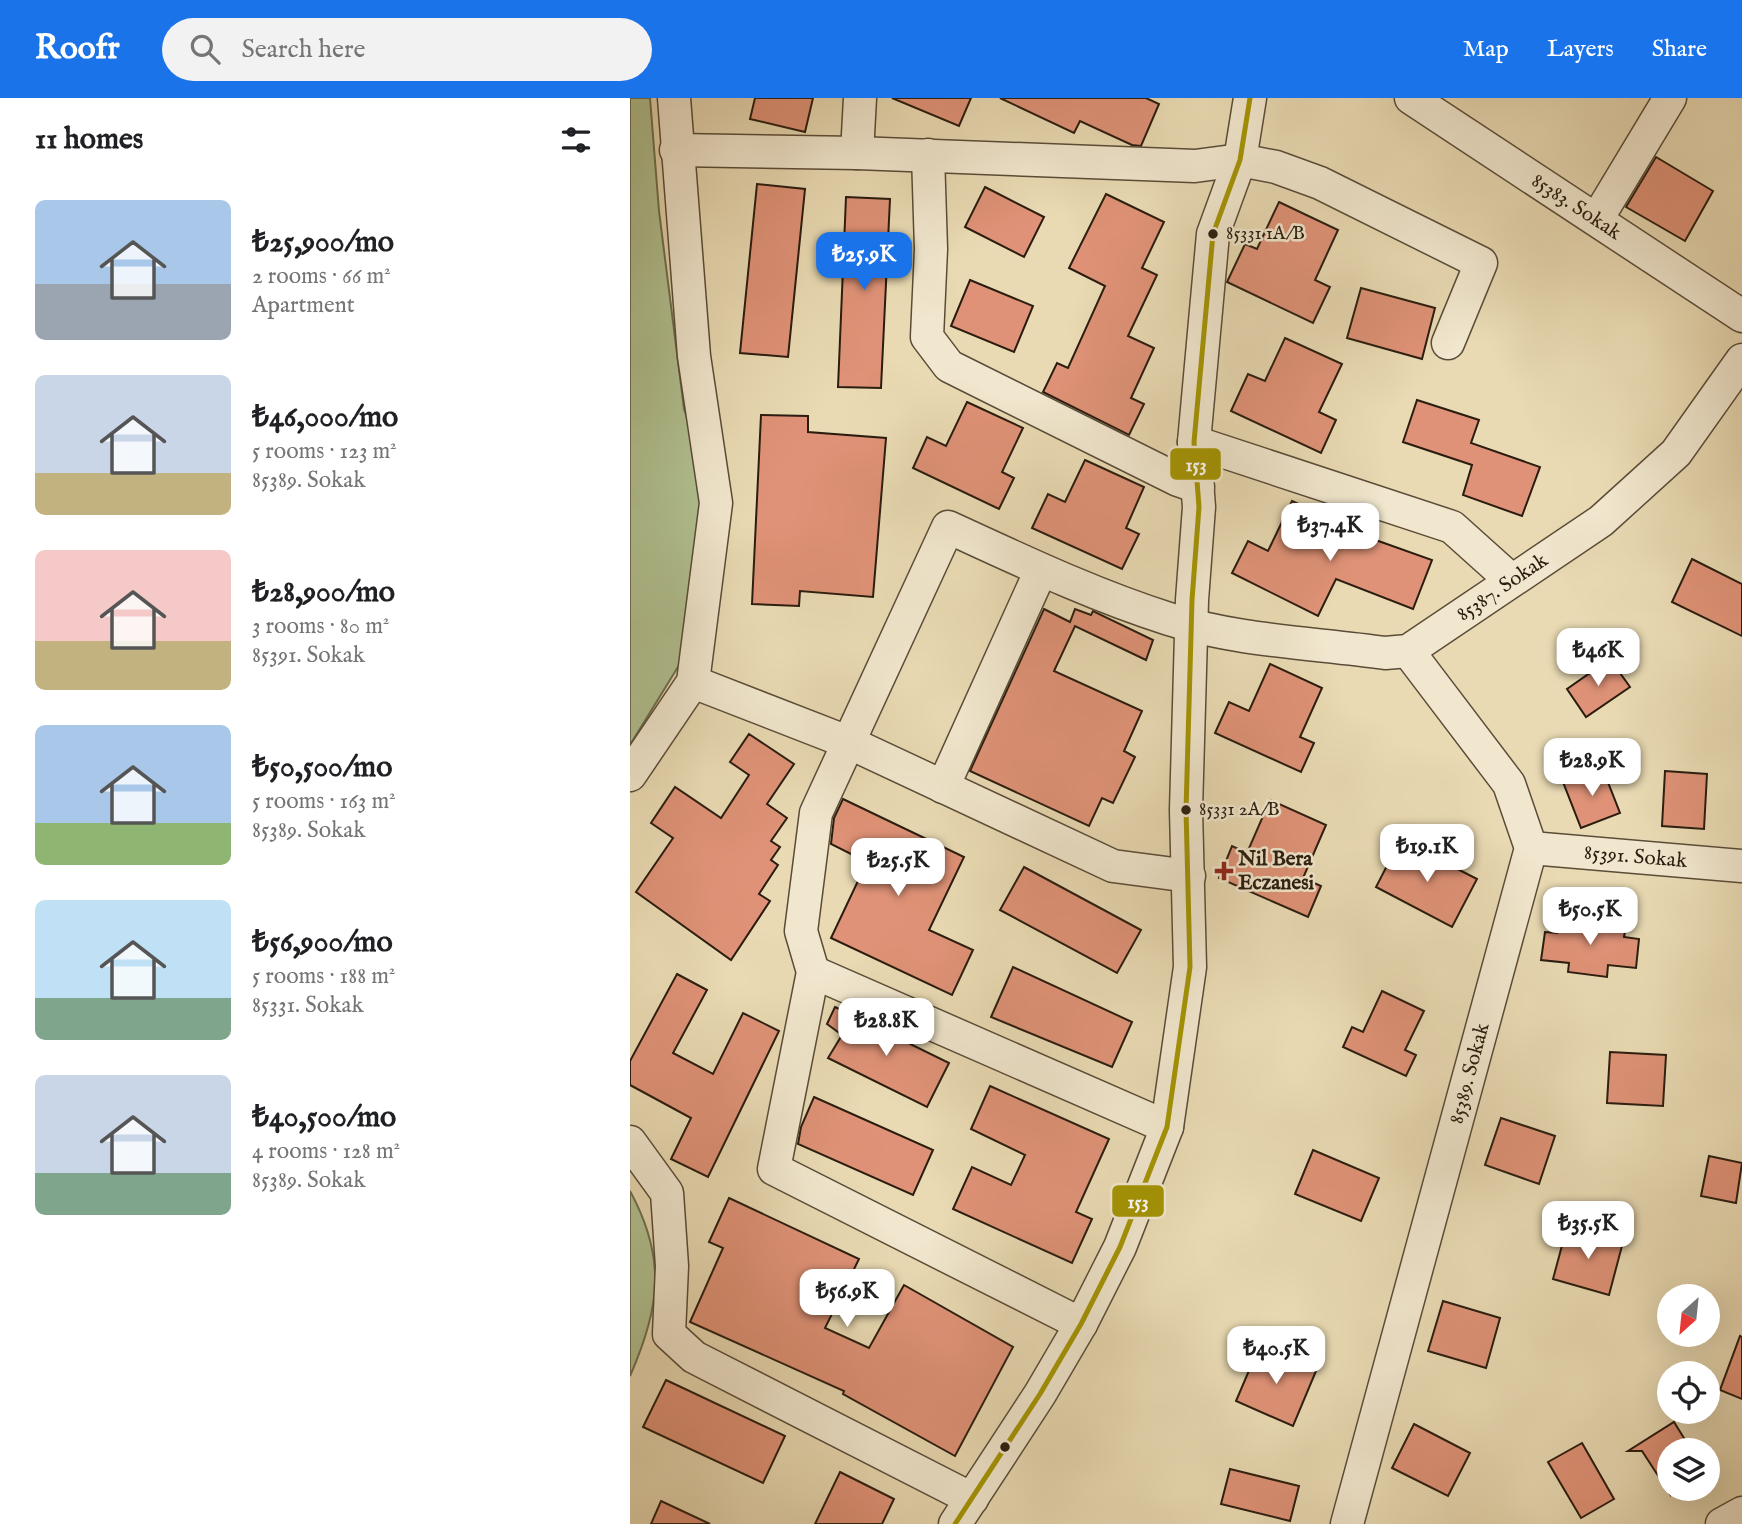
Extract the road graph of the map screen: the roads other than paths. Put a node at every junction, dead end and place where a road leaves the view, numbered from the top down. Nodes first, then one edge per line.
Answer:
1 (674, 98) edge
2 (860, 98) edge
3 (1250, 98) edge
4 (1411, 98) edge
5 (1670, 98) edge
6 (676, 150) junction
7 (857, 153) junction
8 (928, 155) junction
9 (1240, 160) junction
10 (1597, 219) junction
11 (1742, 316) edge
12 (1448, 343) dead end
13 (1742, 360) edge
14 (1194, 442) junction
15 (1198, 486) junction
16 (1041, 570) junction
17 (1511, 580) junction
18 (1191, 625) junction
19 (1409, 651) junction
20 (693, 682) junction
21 (850, 743) junction
22 (630, 775) edge
23 (943, 787) junction
24 (1531, 849) junction
25 (1742, 866) edge
26 (1189, 876) junction
27 (813, 972) junction
28 (1167, 1127) junction
29 (630, 1142) edge
30 (1081, 1324) junction
31 (964, 1511) edge
32 (1742, 1513) edge
33 (1347, 1524) edge
34 (1722, 1524) edge

1 - 6 street
2 - 7 street
3 - 9 street
4 - 10 street, 85383. Sokak
5 - 10 street
6 - 7 street
6 - 20 street
7 - 8 street
8 - 9 street
8 - 15 street
9 - 12 street
9 - 14 street
10 - 11 street, 85383. Sokak
13 - 17 street, 85387. Sokak
14 - 15 street
14 - 17 street
15 - 18 street
16 - 18 street
16 - 21 street
16 - 23 street
17 - 19 street, 85387. Sokak
18 - 19 street
18 - 26 street
19 - 24 street
20 - 21 street
20 - 22 street
21 - 23 street
21 - 27 street
23 - 26 street
24 - 25 street, 85391. Sokak
24 - 33 street, 85389. Sokak
26 - 28 street
27 - 28 street
27 - 30 street
28 - 30 street
29 - 31 street
30 - 31 street
32 - 34 street

